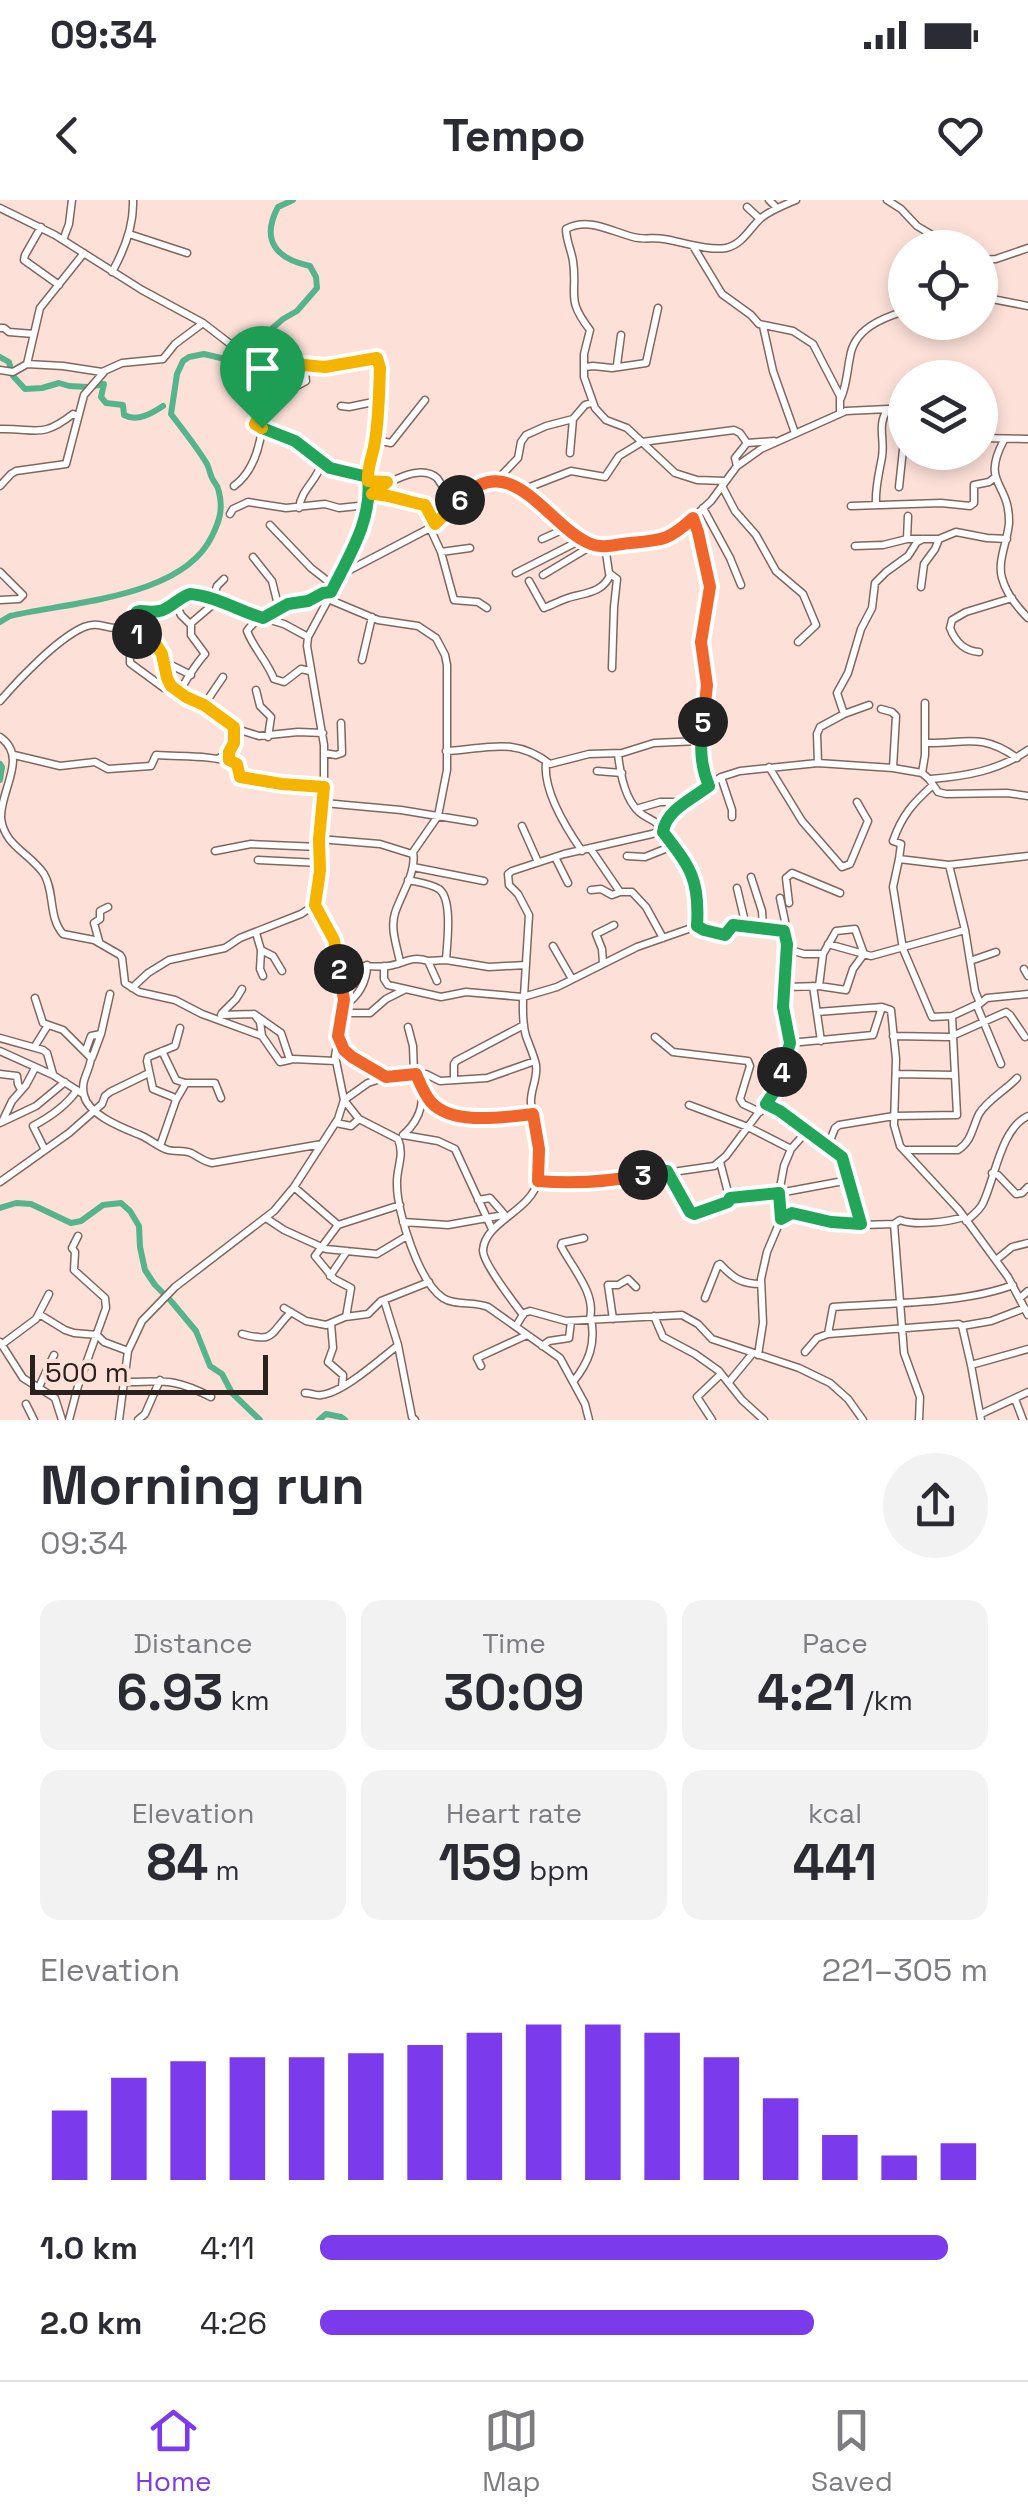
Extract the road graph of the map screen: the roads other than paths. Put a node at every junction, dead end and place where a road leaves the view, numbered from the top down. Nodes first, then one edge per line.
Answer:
1 (72, 200) edge
2 (133, 200) edge
3 (770, 200) edge
4 (796, 200) edge
5 (887, 200) edge
6 (901, 204) edge
7 (747, 206) dead end
8 (0, 208) edge
9 (777, 208) junction
10 (760, 219) junction
11 (41, 227) junction
12 (924, 230) edge
13 (129, 234) junction
14 (63, 240) junction
15 (693, 246) junction
16 (1028, 248) edge
17 (84, 253) junction
18 (188, 254) dead end
19 (998, 257) edge
20 (112, 272) junction
21 (60, 285) junction
22 (998, 301) edge
23 (1028, 306) edge
24 (658, 308) dead end
25 (888, 316) edge
26 (202, 324) junction
27 (763, 326) junction
28 (0, 328) edge
29 (34, 334) junction
30 (621, 335) dead end
31 (27, 364) junction
32 (304, 365) junction
33 (617, 367) junction
34 (584, 368) junction
35 (0, 370) edge
36 (105, 371) junction
37 (275, 382) junction
38 (841, 399) junction
39 (378, 400) junction
40 (425, 400) dead end
41 (592, 403) junction
42 (341, 406) dead end
43 (888, 409) joint
44 (840, 413) junction
45 (78, 416) junction
46 (573, 420) junction
47 (262, 428) junction
48 (0, 429) edge
49 (795, 433) junction
50 (1028, 439) edge
51 (376, 440) junction
52 (998, 440) edge
53 (1004, 440) junction
54 (642, 442) junction
55 (775, 442) junction
56 (747, 443) junction
57 (570, 453) dead end
58 (322, 462) junction
59 (737, 466) junction
60 (901, 470) edge
61 (994, 477) junction
62 (368, 479) junction
63 (387, 482) junction
64 (496, 482) junction
65 (724, 483) junction
66 (0, 486) edge
67 (234, 486) dead end
68 (899, 487) dead end
69 (522, 490) junction
70 (304, 492) junction
71 (447, 493) dead end
72 (371, 494) junction
73 (325, 504) junction
74 (876, 505) junction
75 (368, 506) junction
76 (852, 506) dead end
77 (355, 507) junction
78 (299, 508) junction
79 (703, 508) junction
80 (230, 514) dead end
81 (908, 516) dead end
82 (693, 518) junction
83 (270, 524) dead end
84 (362, 524) junction
85 (432, 526) junction
86 (542, 539) dead end
87 (923, 539) junction
88 (939, 539) junction
89 (1007, 539) junction
90 (908, 540) junction
91 (577, 542) junction
92 (592, 546) junction
93 (605, 546) junction
94 (854, 546) dead end
95 (470, 548) dead end
96 (442, 552) junction
97 (253, 557) dead end
98 (0, 572) edge
99 (516, 572) dead end
100 (342, 574) junction
101 (610, 575) junction
102 (542, 576) dead end
103 (224, 579) dead end
104 (529, 581) dead end
105 (741, 585) dead end
106 (921, 586) dead end
107 (331, 592) junction
108 (1012, 598) junction
109 (0, 600) edge
110 (215, 600) junction
111 (175, 601) junction
112 (487, 608) dead end
113 (279, 609) junction
114 (134, 618) junction
115 (263, 618) junction
116 (372, 618) junction
117 (1028, 618) edge
118 (192, 624) junction
119 (137, 635) junction
120 (308, 637) junction
121 (798, 642) dead end
122 (979, 652) dead end
123 (362, 660) dead end
124 (164, 662) junction
125 (612, 668) dead end
126 (311, 672) junction
127 (190, 675) junction
128 (222, 677) dead end
129 (256, 690) dead end
130 (179, 694) junction
131 (0, 700) edge
132 (926, 703) dead end
133 (204, 705) junction
134 (869, 705) dead end
135 (881, 708) dead end
136 (844, 714) junction
137 (341, 723) dead end
138 (234, 727) junction
139 (323, 734) junction
140 (268, 736) junction
141 (0, 737) edge
142 (700, 742) junction
143 (925, 743) junction
144 (1028, 750) edge
145 (446, 751) junction
146 (324, 753) junction
147 (618, 754) junction
148 (14, 756) junction
149 (229, 756) junction
150 (1017, 758) junction
151 (546, 763) junction
152 (818, 763) junction
153 (770, 767) junction
154 (893, 768) junction
155 (597, 771) dead end
156 (622, 773) junction
157 (720, 777) junction
158 (928, 779) junction
159 (709, 786) junction
160 (324, 787) junction
161 (1028, 796) edge
162 (684, 802) junction
163 (857, 802) dead end
164 (324, 803) junction
165 (636, 809) junction
166 (438, 816) junction
167 (732, 817) dead end
168 (474, 822) dead end
169 (522, 826) dead end
170 (663, 829) junction
171 (319, 843) junction
172 (675, 846) junction
173 (586, 850) junction
174 (215, 851) dead end
175 (412, 854) junction
176 (627, 856) dead end
177 (1028, 856) edge
178 (555, 857) junction
179 (899, 858) junction
180 (258, 860) dead end
181 (320, 862) junction
182 (538, 862) junction
183 (949, 864) junction
184 (413, 867) junction
185 (750, 877) dead end
186 (408, 880) junction
187 (484, 881) dead end
188 (568, 883) dead end
189 (737, 888) dead end
190 (590, 890) dead end
191 (620, 892) junction
192 (840, 893) dead end
193 (780, 898) dead end
194 (789, 903) dead end
195 (315, 905) junction
196 (108, 907) dead end
197 (614, 925) dead end
198 (697, 926) junction
199 (746, 926) junction
200 (763, 928) junction
201 (965, 930) junction
202 (784, 931) junction
203 (256, 933) junction
204 (662, 938) junction
205 (99, 942) junction
206 (828, 944) junction
207 (552, 946) dead end
208 (786, 949) junction
209 (903, 949) junction
210 (261, 950) junction
211 (996, 952) dead end
212 (823, 954) junction
213 (864, 954) junction
214 (446, 960) junction
215 (428, 961) junction
216 (970, 961) junction
217 (400, 962) junction
218 (603, 963) junction
219 (338, 964) junction
220 (526, 964) junction
221 (367, 965) junction
222 (384, 970) junction
223 (282, 971) dead end
224 (263, 976) dead end
225 (366, 978) junction
226 (572, 979) junction
227 (436, 981) dead end
228 (816, 986) junction
229 (786, 987) junction
230 (132, 988) junction
231 (242, 989) dead end
232 (406, 989) junction
233 (110, 994) dead end
234 (1028, 994) edge
235 (524, 997) junction
236 (35, 998) dead end
237 (980, 1002) junction
238 (882, 1008) junction
239 (343, 1010) junction
240 (818, 1012) junction
241 (254, 1014) junction
242 (952, 1016) junction
243 (220, 1017) junction
244 (982, 1022) junction
245 (48, 1025) junction
246 (524, 1025) junction
247 (408, 1027) dead end
248 (180, 1028) dead end
249 (101, 1034) junction
250 (953, 1035) junction
251 (262, 1036) junction
252 (338, 1036) junction
253 (893, 1036) junction
254 (655, 1037) dead end
255 (1024, 1037) dead end
256 (0, 1038) edge
257 (821, 1041) junction
258 (790, 1043) junction
259 (35, 1046) junction
260 (0, 1051) edge
261 (162, 1051) junction
262 (86, 1052) junction
263 (92, 1060) junction
264 (290, 1060) junction
265 (335, 1061) junction
266 (536, 1061) junction
267 (1001, 1064) dead end
268 (35, 1068) junction
269 (149, 1073) junction
270 (0, 1074) edge
271 (415, 1074) junction
272 (896, 1074) junction
273 (53, 1075) junction
274 (955, 1075) junction
275 (386, 1077) junction
276 (1017, 1078) dead end
277 (454, 1079) junction
278 (65, 1082) junction
279 (186, 1083) junction
280 (422, 1087) junction
281 (22, 1090) junction
282 (80, 1092) junction
283 (220, 1098) dead end
284 (176, 1100) junction
285 (344, 1100) junction
286 (766, 1104) junction
287 (688, 1105) dead end
288 (96, 1110) junction
289 (760, 1112) junction
290 (533, 1114) junction
291 (894, 1116) junction
292 (1028, 1116) edge
293 (359, 1119) junction
294 (1, 1123) edge
295 (336, 1123) junction
296 (748, 1128) junction
297 (806, 1131) junction
298 (400, 1137) junction
299 (323, 1144) junction
300 (160, 1146) junction
301 (828, 1146) junction
302 (791, 1149) junction
303 (46, 1150) junction
304 (904, 1150) junction
305 (721, 1161) junction
306 (667, 1171) junction
307 (992, 1174) junction
308 (849, 1180) junction
309 (538, 1181) junction
310 (0, 1182) edge
311 (1028, 1187) edge
312 (294, 1188) junction
313 (779, 1193) junction
314 (730, 1198) junction
315 (478, 1200) junction
316 (400, 1205) junction
317 (505, 1217) junction
318 (266, 1218) junction
319 (486, 1218) junction
320 (781, 1219) junction
321 (965, 1219) junction
322 (403, 1222) junction
323 (861, 1224) junction
324 (894, 1224) junction
325 (338, 1225) junction
326 (492, 1230) junction
327 (78, 1236) dead end
328 (407, 1236) junction
329 (584, 1238) dead end
330 (1028, 1243) edge
331 (320, 1247) junction
332 (347, 1251) junction
333 (996, 1260) junction
334 (330, 1276) junction
335 (429, 1282) junction
336 (760, 1284) junction
337 (1013, 1285) junction
338 (636, 1287) dead end
339 (1028, 1291) edge
340 (49, 1294) dead end
341 (706, 1298) dead end
342 (1020, 1298) junction
343 (384, 1300) junction
344 (900, 1303) junction
345 (1026, 1311) edge
346 (39, 1314) junction
347 (523, 1315) junction
348 (654, 1316) junction
349 (346, 1318) junction
350 (613, 1318) junction
351 (590, 1319) junction
352 (571, 1321) junction
353 (332, 1323) junction
354 (516, 1326) junction
355 (962, 1326) junction
356 (902, 1329) junction
357 (242, 1334) dead end
358 (828, 1334) junction
359 (527, 1335) junction
360 (97, 1336) junction
361 (1, 1344) edge
362 (398, 1345) junction
363 (542, 1346) junction
364 (1028, 1349) edge
365 (128, 1351) junction
366 (805, 1352) dead end
367 (755, 1354) junction
368 (54, 1355) dead end
369 (971, 1365) junction
370 (481, 1366) dead end
371 (721, 1374) junction
372 (160, 1380) junction
373 (122, 1382) junction
374 (573, 1382) junction
375 (729, 1382) junction
376 (40, 1387) junction
377 (342, 1387) junction
378 (1028, 1392) edge
379 (305, 1393) dead end
380 (211, 1397) dead end
381 (1015, 1399) junction
382 (26, 1404) dead end
383 (981, 1417) edge
384 (34, 1420) edge
385 (65, 1420) edge
386 (119, 1420) edge
387 (138, 1420) edge
388 (415, 1420) edge
389 (589, 1420) edge
390 (712, 1420) edge
391 (764, 1420) edge
392 (864, 1420) edge
393 (919, 1420) edge
394 (1022, 1420) edge

1 - 14 street
2 - 13 street
3 - 9 street
4 - 9 street
5 - 6 street
6 - 12 street
7 - 10 street
8 - 11 street
9 - 10 street
10 - 15 street
11 - 14 street
11 - 21 street
13 - 18 street
13 - 20 street
14 - 17 street
15 - 27 street
15 - 34 street
16 - 19 street
17 - 20 street
17 - 21 street
20 - 26 street
21 - 29 street
22 - 23 street
24 - 33 street
25 - 38 street
26 - 36 street
26 - 37 street
27 - 38 street
27 - 49 street
28 - 29 street
29 - 31 street
30 - 33 street
31 - 35 street
31 - 36 street
32 - 37 street
32 - 37 street
32 - 39 street
33 - 34 street
34 - 41 street
36 - 45 street
37 - 47 street
38 - 44 street
39 - 42 street
39 - 51 street
40 - 51 street
41 - 46 street
41 - 54 street
43 - 44 street
43 - 74 street
44 - 49 street
45 - 48 street
45 - 66 street
46 - 57 street
46 - 64 street
47 - 58 street
47 - 67 street
49 - 55 street
50 - 53 street
51 - 62 street
52 - 53 street
53 - 61 street
54 - 56 street
54 - 65 street
54 - 69 street
55 - 56 street
55 - 59 street
56 - 59 street
58 - 62 street
58 - 70 street
59 - 65 street
60 - 68 street
61 - 74 street
61 - 89 street
62 - 63 street
62 - 72 street
63 - 71 street
63 - 72 street
64 - 69 street
64 - 85 street
65 - 79 street
65 - 121 street
69 - 92 street
70 - 73 street
70 - 78 street
72 - 75 street
72 - 85 street
73 - 77 street
73 - 78 street
74 - 76 street
75 - 77 street
75 - 84 street
77 - 84 street
78 - 80 street
79 - 82 street
79 - 105 street
81 - 90 street
82 - 93 street
82 - 142 street
83 - 107 street
84 - 100 street
85 - 96 street
85 - 100 street
86 - 91 street
87 - 88 street
87 - 90 street
87 - 136 street
88 - 89 street
88 - 106 street
89 - 108 street
90 - 94 street
91 - 92 street
91 - 99 street
92 - 93 street
92 - 102 street
93 - 101 street
95 - 96 street
96 - 112 street
97 - 113 street
98 - 109 street
100 - 107 street
101 - 104 street
101 - 125 street
103 - 110 street
107 - 113 street
107 - 116 street
107 - 120 street
108 - 117 street
108 - 122 street
110 - 111 street
110 - 115 street
110 - 118 street
111 - 114 street
111 - 118 street
113 - 115 street
114 - 119 street
114 - 131 street
115 - 120 street
115 - 126 street
116 - 123 street
116 - 145 street
118 - 127 street
119 - 124 street
119 - 130 street
120 - 126 street
124 - 127 street
124 - 130 street
126 - 139 street
127 - 130 street
128 - 133 street
129 - 140 street
130 - 133 street
132 - 143 street
133 - 138 street
134 - 136 street
135 - 154 street
136 - 152 street
137 - 146 street
138 - 140 street
138 - 149 street
139 - 140 street
139 - 146 street
141 - 148 street
142 - 147 street
142 - 159 street
143 - 150 street
143 - 158 street
144 - 150 street
145 - 151 street
145 - 166 street
146 - 160 street
147 - 151 street
147 - 156 street
148 - 149 street
148 - 205 street
149 - 160 street
150 - 158 street
151 - 173 street
152 - 153 street
152 - 154 street
153 - 157 street
153 - 163 street
154 - 158 street
155 - 156 street
156 - 165 street
157 - 159 street
157 - 167 street
158 - 161 street
158 - 179 street
159 - 162 street
160 - 164 street
162 - 165 street
162 - 170 street
164 - 166 street
164 - 171 street
165 - 170 street
166 - 168 street
166 - 175 street
169 - 182 street
170 - 172 street
170 - 173 street
171 - 174 street
171 - 175 street
171 - 181 street
172 - 176 street
172 - 198 street
173 - 178 street
173 - 191 street
175 - 184 street
177 - 183 street
178 - 182 street
178 - 188 street
179 - 183 street
179 - 209 street
180 - 181 street
181 - 195 street
182 - 220 street
183 - 201 street
184 - 186 street
184 - 187 street
185 - 200 street
186 - 214 street
186 - 217 street
189 - 199 street
190 - 191 street
191 - 204 street
192 - 194 street
193 - 202 street
195 - 203 street
195 - 219 street
196 - 205 street
197 - 218 street
198 - 199 street
198 - 204 street
199 - 200 street
200 - 202 street
201 - 209 street
201 - 216 street
202 - 208 street
203 - 210 street
203 - 230 street
204 - 218 street
205 - 230 street
206 - 212 street
206 - 213 street
206 - 213 street
207 - 226 street
208 - 212 street
208 - 229 street
209 - 213 street
209 - 242 street
210 - 223 street
210 - 224 street
211 - 216 street
212 - 228 street
213 - 228 street
214 - 215 street
214 - 220 street
215 - 217 street
215 - 227 street
216 - 237 street
217 - 222 street
218 - 226 street
219 - 221 street
219 - 239 street
220 - 235 street
221 - 222 street
221 - 225 street
222 - 225 street
222 - 232 street
225 - 239 street
226 - 235 street
228 - 229 street
228 - 240 street
229 - 258 street
230 - 243 street
231 - 243 street
232 - 235 street
232 - 239 street
233 - 249 street
234 - 237 street
235 - 246 street
236 - 245 street
237 - 242 street
237 - 244 street
238 - 240 street
238 - 253 street
238 - 257 street
239 - 252 street
240 - 257 street
241 - 243 street
241 - 251 street
241 - 264 street
242 - 250 street
243 - 251 street
244 - 250 street
244 - 255 street
244 - 267 street
245 - 259 street
245 - 262 street
246 - 266 street
246 - 277 street
247 - 271 street
248 - 261 street
249 - 262 street
249 - 263 street
250 - 253 street
250 - 274 street
251 - 264 street
252 - 265 street
252 - 275 street
253 - 272 street
254 - 289 street
256 - 259 street
257 - 258 street
258 - 286 street
259 - 273 street
260 - 268 street
261 - 269 street
261 - 279 street
262 - 263 street
263 - 282 street
264 - 265 street
265 - 285 street
266 - 277 street
266 - 290 street
268 - 273 street
268 - 281 street
269 - 284 street
269 - 288 street
270 - 281 street
271 - 275 street
271 - 277 street
271 - 280 street
272 - 274 street
272 - 291 street
273 - 278 street
274 - 291 street
275 - 285 street
276 - 304 street
278 - 282 street
278 - 294 street
279 - 283 street
279 - 284 street
280 - 290 street
280 - 298 street
281 - 294 street
282 - 288 street
282 - 303 street
284 - 300 street
285 - 293 street
285 - 295 street
286 - 289 street
286 - 297 street
287 - 296 street
288 - 300 street
288 - 303 street
289 - 296 street
290 - 309 street
291 - 301 street
291 - 304 street
292 - 307 street
293 - 295 street
293 - 298 street
295 - 299 street
296 - 302 street
296 - 305 street
297 - 301 street
297 - 302 street
298 - 315 street
298 - 316 street
299 - 300 street
299 - 312 street
301 - 308 street
302 - 313 street
303 - 310 street
304 - 321 street
305 - 306 street
305 - 314 street
306 - 309 street
306 - 314 street
307 - 311 street
307 - 321 street
308 - 313 street
308 - 323 street
309 - 317 street
312 - 318 street
312 - 325 street
313 - 314 street
313 - 320 street
315 - 317 street
315 - 319 street
316 - 322 street
316 - 325 street
317 - 319 street
317 - 326 street
318 - 331 street
318 - 365 street
319 - 322 street
319 - 326 street
320 - 323 street
320 - 336 street
321 - 324 street
321 - 333 street
322 - 328 street
323 - 324 street
324 - 344 street
325 - 331 street
326 - 347 street
327 - 360 street
328 - 332 street
328 - 335 street
329 - 351 street
330 - 333 street
331 - 332 street
331 - 334 street
332 - 334 street
333 - 337 street
334 - 349 street
335 - 343 street
335 - 354 street
336 - 341 street
336 - 367 street
337 - 342 street
337 - 344 street
338 - 350 street
339 - 342 street
340 - 346 street
342 - 345 street
343 - 349 street
343 - 362 street
344 - 356 street
344 - 358 street
345 - 355 street
346 - 360 street
346 - 361 street
347 - 352 street
347 - 354 street
348 - 350 street
348 - 367 street
348 - 371 street
349 - 353 street
350 - 351 street
351 - 352 street
351 - 374 street
352 - 363 street
353 - 357 street
353 - 377 street
354 - 359 street
355 - 356 street
355 - 369 street
356 - 358 street
356 - 393 street
358 - 366 street
359 - 363 street
359 - 370 street
360 - 365 street
360 - 385 street
361 - 376 street
362 - 377 street
362 - 388 street
363 - 374 street
364 - 369 street
365 - 373 street
367 - 375 street
367 - 392 street
368 - 376 street
369 - 383 street
371 - 375 street
371 - 390 street
372 - 373 street
372 - 380 street
372 - 387 street
373 - 386 street
374 - 389 street
375 - 391 street
376 - 385 street
377 - 379 street
378 - 381 street
381 - 383 street
381 - 394 street
382 - 384 street

